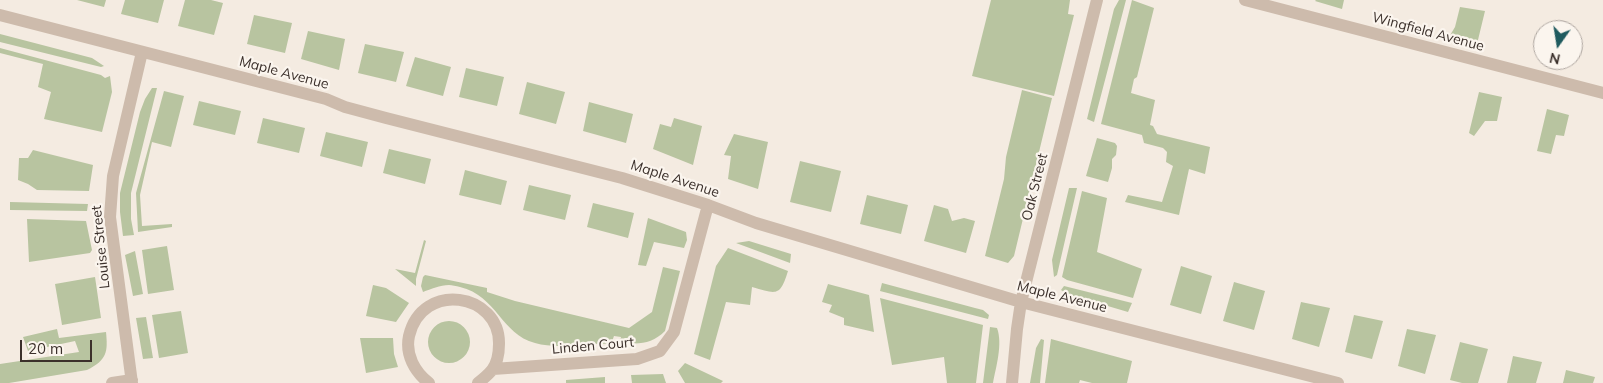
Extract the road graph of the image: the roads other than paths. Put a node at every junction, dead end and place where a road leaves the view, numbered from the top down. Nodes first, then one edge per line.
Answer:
1 (1097, 0) edge
2 (1245, 0) edge
3 (0, 15) edge
4 (142, 52) junction
5 (1603, 93) edge
6 (708, 205) junction
7 (1021, 302) junction
8 (493, 369) junction
9 (132, 381) edge
10 (112, 383) edge
11 (429, 383) edge
12 (478, 383) edge
13 (1012, 383) edge
14 (1338, 383) edge

1 - 7 street, Oak Street
2 - 5 street, Wingfield Avenue
3 - 4 street, Maple Avenue
4 - 6 street, Maple Avenue
4 - 9 street, Louise Street
6 - 7 street, Maple Avenue
6 - 8 street, Linden Court
7 - 13 street, Oak Street
7 - 14 street, Maple Avenue
8 - 11 street
8 - 12 street
9 - 10 street

